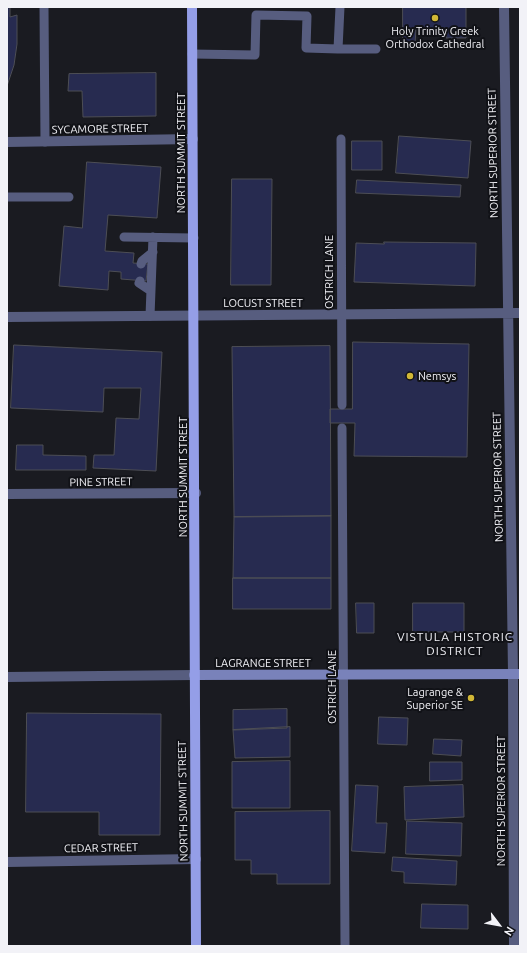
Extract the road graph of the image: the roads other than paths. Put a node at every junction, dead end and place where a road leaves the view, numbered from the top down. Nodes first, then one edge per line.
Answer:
1 (44, 7) edge
2 (192, 7) edge
3 (340, 7) edge
4 (504, 7) edge
5 (338, 49) junction
6 (376, 49) dead end
7 (192, 54) junction
8 (193, 139) junction
9 (341, 139) dead end
10 (7, 142) edge
11 (45, 142) junction
12 (7, 197) edge
13 (69, 197) dead end
14 (124, 237) dead end
15 (153, 237) junction
16 (194, 238) junction
17 (153, 252) junction
18 (141, 264) dead end
19 (140, 281) dead end
20 (150, 291) junction
21 (507, 313) junction
22 (520, 313) edge
23 (342, 314) junction
24 (194, 315) junction
25 (150, 316) junction
26 (7, 317) edge
27 (342, 405) dead end
28 (342, 428) dead end
29 (196, 493) junction
30 (7, 494) edge
31 (344, 674) junction
32 (516, 674) edge
33 (194, 675) junction
34 (7, 677) edge
35 (196, 859) junction
36 (7, 862) edge
37 (196, 946) edge
38 (345, 946) edge
39 (514, 946) edge

1 - 11 lane
2 - 7 main road, NORTH SUMMIT STREET
3 - 5 lane
4 - 21 street, NORTH SUPERIOR STREET
5 - 6 lane
5 - 7 lane
7 - 8 main road, NORTH SUMMIT STREET
8 - 11 street, SYCAMORE STREET
8 - 16 main road, NORTH SUMMIT STREET
9 - 23 lane, OSTRICH LANE
10 - 11 street, SYCAMORE STREET
12 - 13 lane
14 - 15 lane
15 - 16 lane
15 - 17 lane
16 - 24 main road, NORTH SUMMIT STREET
17 - 18 lane
17 - 20 lane
19 - 20 lane
20 - 25 lane
21 - 22 street, LOCUST STREET
21 - 23 street, LOCUST STREET
21 - 32 street, NORTH SUPERIOR STREET
23 - 24 street, LOCUST STREET
23 - 27 lane, OSTRICH LANE
24 - 25 street, LOCUST STREET
24 - 29 main road, NORTH SUMMIT STREET
25 - 26 street, LOCUST STREET
28 - 31 lane, OSTRICH LANE
29 - 30 street, PINE STREET
29 - 33 main road, NORTH SUMMIT STREET
31 - 32 main road, LAGRANGE STREET
31 - 33 main road, LAGRANGE STREET
31 - 38 lane, OSTRICH LANE
32 - 39 street, NORTH SUPERIOR STREET
33 - 34 street, LAGRANGE STREET
33 - 35 main road, NORTH SUMMIT STREET
35 - 36 street, CEDAR STREET
35 - 37 main road, NORTH SUMMIT STREET

